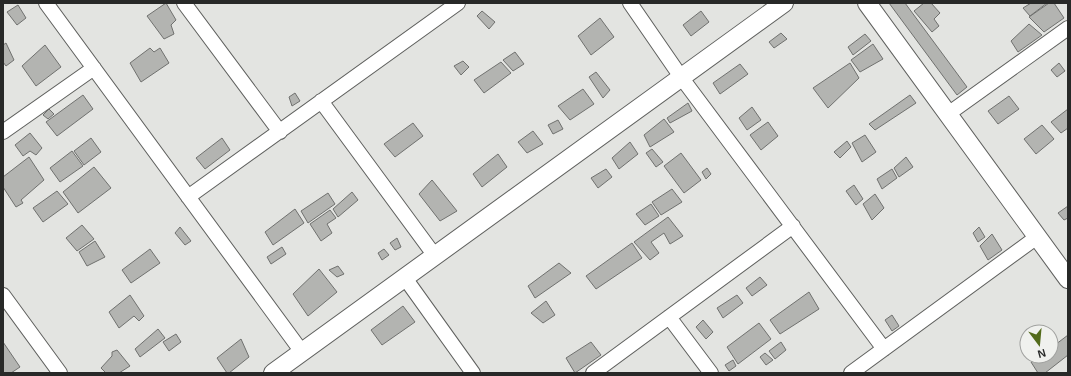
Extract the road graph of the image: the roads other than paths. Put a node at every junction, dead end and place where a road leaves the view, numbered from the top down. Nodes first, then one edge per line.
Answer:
1 (46, 3) edge
2 (184, 3) edge
3 (458, 3) edge
4 (630, 3) edge
5 (784, 3) edge
6 (867, 3) edge
7 (1068, 28) edge
8 (94, 68) junction
9 (681, 77) junction
10 (321, 101) junction
11 (948, 114) junction
12 (3, 132) edge
13 (280, 132) junction
14 (188, 197) junction
15 (793, 226) junction
16 (1037, 237) junction
17 (434, 256) junction
18 (404, 278) junction
19 (1068, 279) edge
20 (3, 295) edge
21 (670, 317) junction
22 (884, 348) junction
23 (302, 352) junction
24 (60, 373) edge
25 (273, 373) edge
26 (473, 373) edge
27 (592, 373) edge
28 (711, 373) edge
29 (851, 373) edge

1 - 8 street
2 - 13 street
3 - 10 street
4 - 9 street
5 - 9 street
6 - 11 street
7 - 11 street
8 - 12 street
8 - 14 street
9 - 15 street
9 - 17 street
10 - 13 street
10 - 17 street
11 - 16 street
13 - 14 street
14 - 23 street
15 - 21 street
15 - 22 street
16 - 19 street
16 - 22 street
17 - 18 street
18 - 23 street
18 - 26 street
20 - 24 street
21 - 27 street
21 - 28 street
22 - 29 street
23 - 25 street

